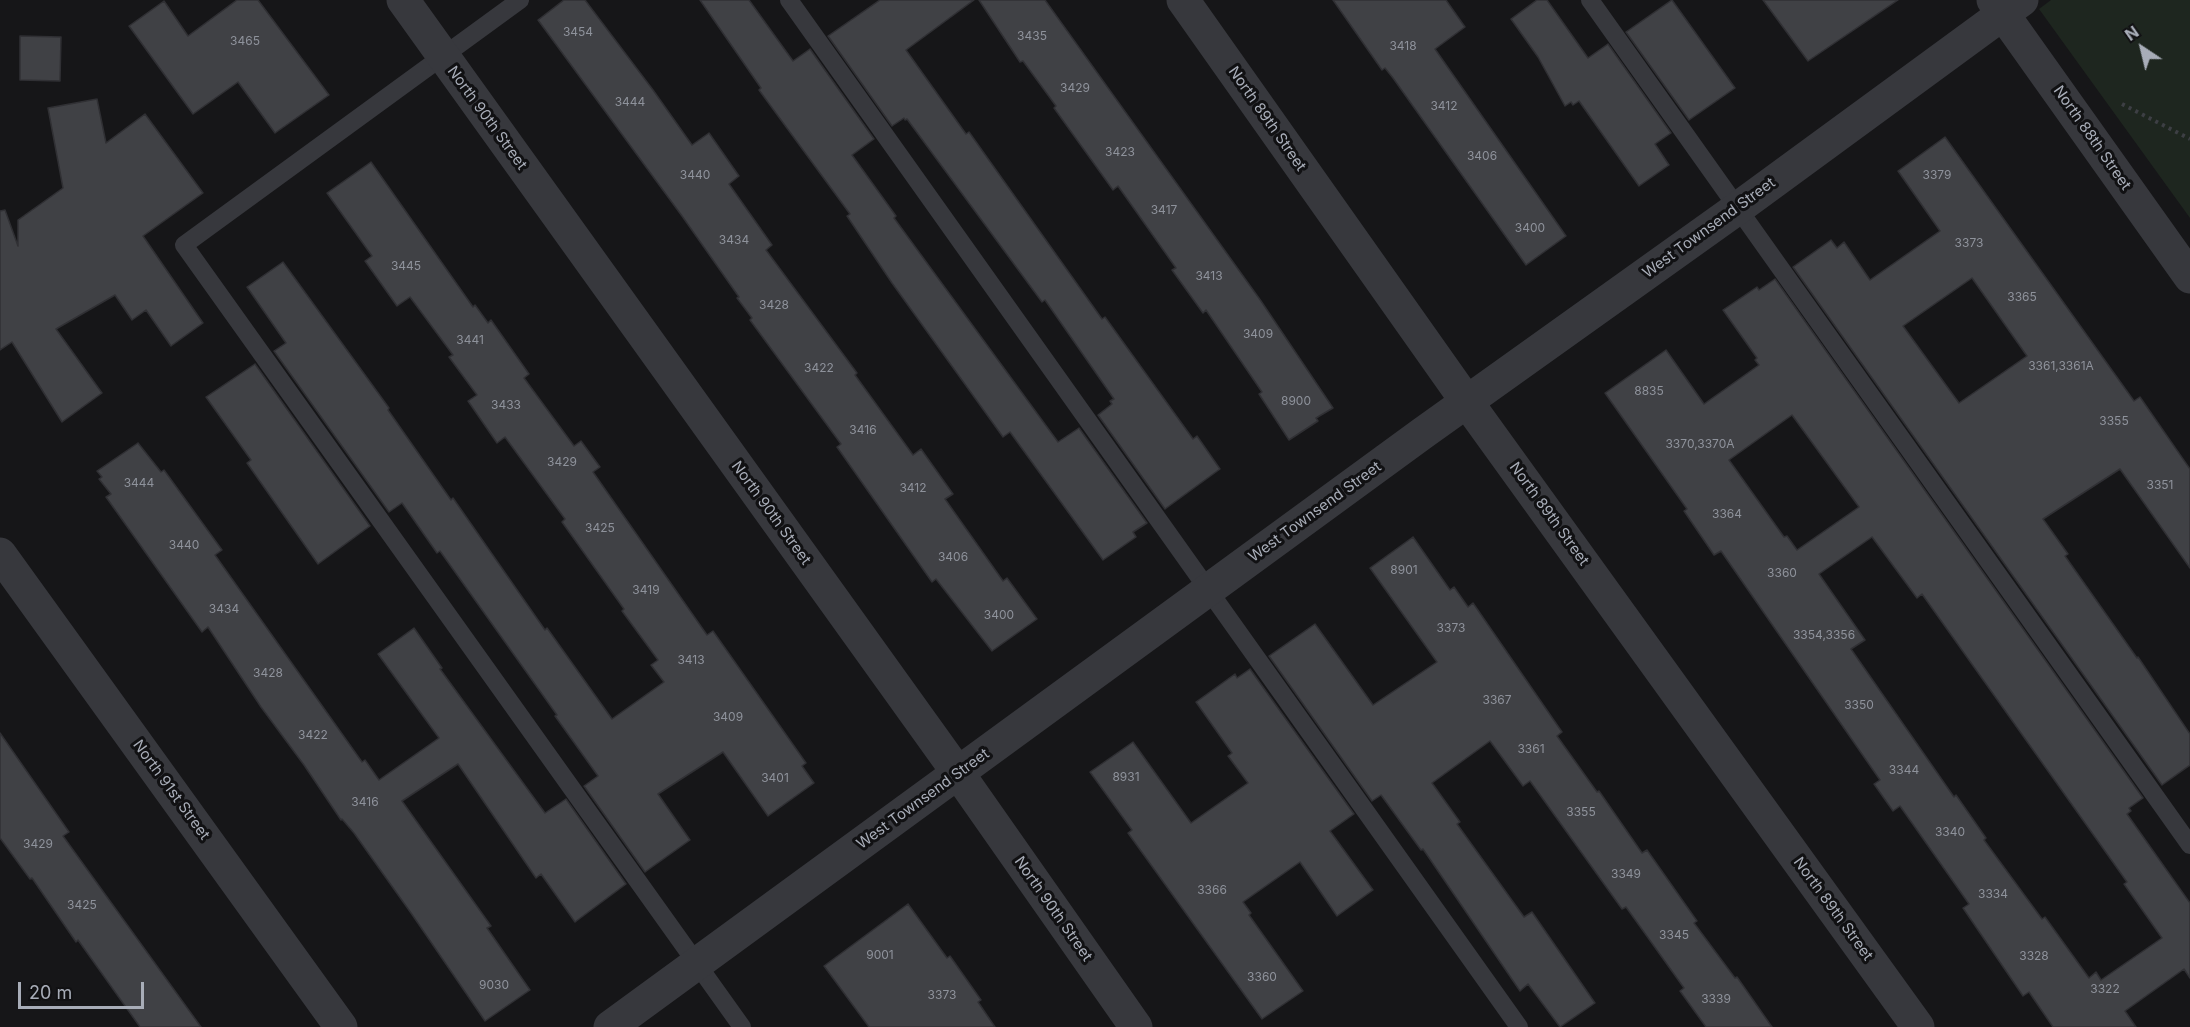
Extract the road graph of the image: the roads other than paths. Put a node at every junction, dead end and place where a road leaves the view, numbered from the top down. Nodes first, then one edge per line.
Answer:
1 (403, 0) edge
2 (520, 0) edge
3 (789, 0) edge
4 (1183, 0) edge
5 (1590, 0) edge
6 (2006, 4) edge
7 (443, 56) junction
8 (1738, 208) junction
9 (2190, 277) edge
10 (1467, 402) junction
11 (0, 554) edge
12 (1208, 590) junction
13 (957, 773) junction
14 (2190, 845) edge
15 (697, 963) junction
16 (341, 1027) edge
17 (610, 1027) edge
18 (742, 1027) edge
19 (1136, 1027) edge
20 (1519, 1027) edge
21 (1918, 1027) edge

1 - 7 street, North 90th Street
2 - 7 lane
3 - 12 lane
4 - 10 street, North 89th Street
5 - 8 lane
6 - 8 street, West Townsend Street
6 - 9 street, North 88th Street
7 - 13 street, North 90th Street
7 - 15 lane
8 - 10 street, West Townsend Street
8 - 14 lane
10 - 12 street, West Townsend Street
10 - 21 street, North 89th Street
11 - 16 street, North 91st Street
12 - 13 street, West Townsend Street
12 - 20 lane
13 - 15 street, West Townsend Street
13 - 19 street, North 90th Street
15 - 17 street, West Townsend Street
15 - 18 lane

